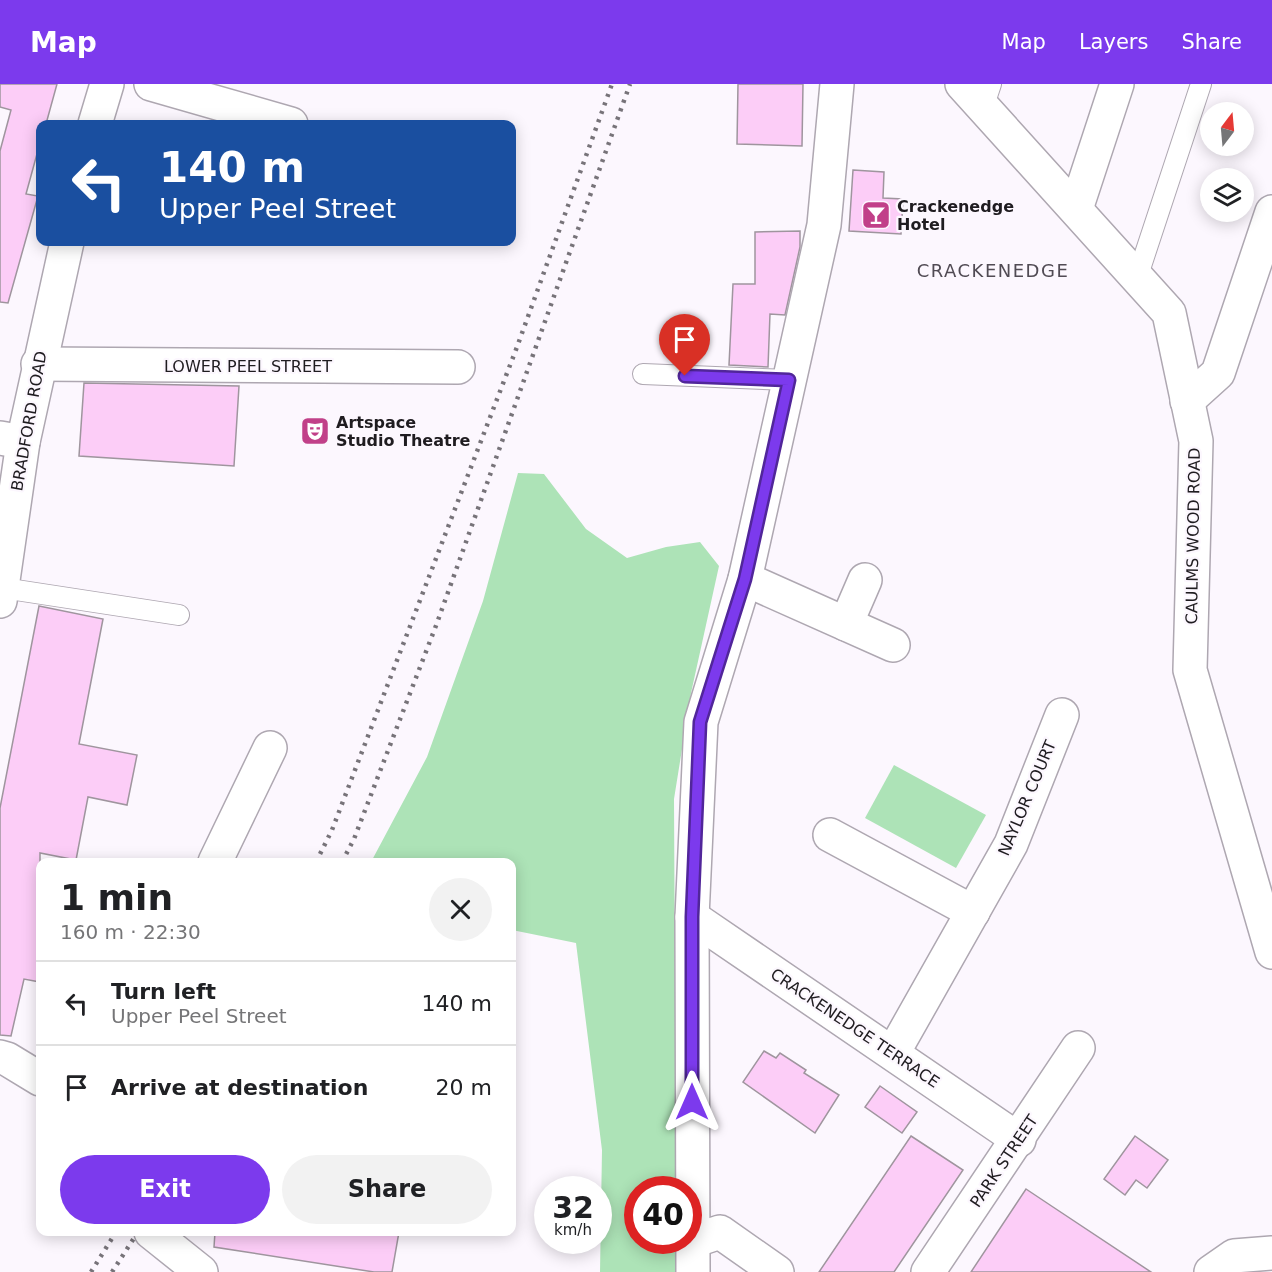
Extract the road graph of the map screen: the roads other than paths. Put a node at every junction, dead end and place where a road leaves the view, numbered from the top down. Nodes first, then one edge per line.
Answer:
1 (107, 84) edge
2 (151, 84) edge
3 (837, 84) edge
4 (1117, 84) edge
5 (1201, 84) edge
6 (979, 91) edge
7 (96, 120) edge
8 (277, 120) edge
9 (1076, 209) junction
10 (1272, 212) edge
11 (66, 246) edge
12 (1137, 278) junction
13 (38, 364) junction
14 (458, 367) dead end
15 (643, 374) dead end
16 (789, 380) junction
17 (1187, 400) junction
18 (11, 440) edge
19 (745, 579) junction
20 (865, 580) dead end
21 (2, 595) edge
22 (179, 615) dead end
23 (846, 624) junction
24 (893, 645) dead end
25 (1062, 715) dead end
26 (270, 748) dead end
27 (830, 835) dead end
28 (217, 858) edge
29 (973, 912) junction
30 (692, 917) junction
31 (1272, 952) edge
32 (1078, 1048) dead end
33 (893, 1053) junction
34 (0, 1058) edge
35 (36, 1076) edge
36 (1019, 1140) junction
37 (156, 1236) edge
38 (1272, 1253) edge
39 (693, 1257) edge
40 (201, 1272) edge
41 (777, 1272) edge
42 (928, 1272) edge
43 (1211, 1272) edge

1 - 7 street
2 - 8 street
3 - 16 street
4 - 9 street
5 - 12 lane
6 - 9 street, CAULMS WOOD ROAD
9 - 12 street, CAULMS WOOD ROAD
10 - 17 street
11 - 13 street, BRADFORD ROAD
12 - 17 street, CAULMS WOOD ROAD
13 - 14 street, LOWER PEEL STREET
13 - 18 street, BRADFORD ROAD
15 - 16 lane
16 - 19 street
17 - 31 street, CAULMS WOOD ROAD
18 - 21 street, BRADFORD ROAD
19 - 23 street
19 - 30 street
20 - 23 street
21 - 22 lane
23 - 24 street
25 - 29 street, NAYLOR COURT
26 - 28 street
27 - 29 street
29 - 33 street, NAYLOR COURT
30 - 33 street, CRACKENEDGE TERRACE
30 - 39 street
32 - 36 street, PARK STREET
33 - 36 street, CRACKENEDGE TERRACE
34 - 35 street
36 - 42 street, PARK STREET
37 - 40 street
38 - 43 street
39 - 41 street

